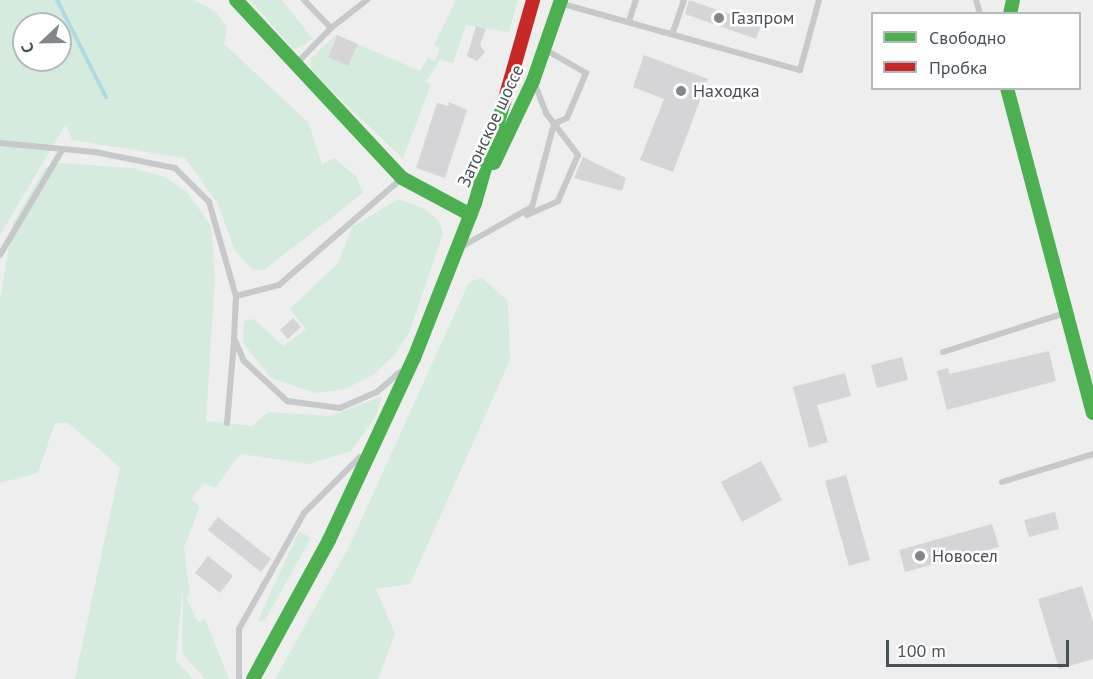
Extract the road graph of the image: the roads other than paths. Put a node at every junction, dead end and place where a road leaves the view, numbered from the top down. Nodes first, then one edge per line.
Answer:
1 (236, 0) edge
2 (304, 0) edge
3 (367, 0) edge
4 (533, 0) edge
5 (636, 0) edge
6 (684, 0) edge
7 (819, 0) edge
8 (560, 2) edge
9 (629, 21) junction
10 (331, 28) junction
11 (673, 32) junction
12 (544, 49) junction
13 (294, 66) junction
14 (533, 81) junction
15 (1007, 90) edge
16 (554, 124) junction
17 (0, 143) edge
18 (62, 150) junction
19 (402, 178) junction
20 (473, 209) junction
21 (524, 216) junction
22 (458, 248) junction
23 (0, 255) edge
24 (236, 296) junction
25 (1065, 313) junction
26 (234, 338) junction
27 (943, 352) dead end
28 (414, 358) junction
29 (1093, 413) edge
30 (227, 423) dead end
31 (376, 443) junction
32 (1093, 454) edge
33 (1002, 482) dead end
34 (239, 679) edge
35 (253, 679) edge

1 - 13 main road
2 - 10 lane
3 - 10 lane
4 - 20 main road, Затонское шоссе
5 - 9 lane
6 - 11 lane
7 - 11 lane
8 - 9 lane
8 - 12 main road, Затонское шоссе
9 - 11 lane
10 - 13 lane
12 - 14 main road, Затонское шоссе
12 - 16 lane
13 - 19 main road
14 - 16 lane
14 - 20 main road, Затонское шоссе
15 - 25 main road
16 - 21 lane
16 - 21 lane
17 - 18 lane
18 - 23 lane
18 - 24 lane
19 - 20 main road
19 - 24 lane
20 - 22 main road
21 - 22 lane
22 - 28 main road
24 - 26 lane
25 - 27 lane
25 - 29 main road
26 - 28 lane
26 - 30 lane
28 - 31 main road
31 - 34 lane
31 - 35 main road
32 - 33 lane

